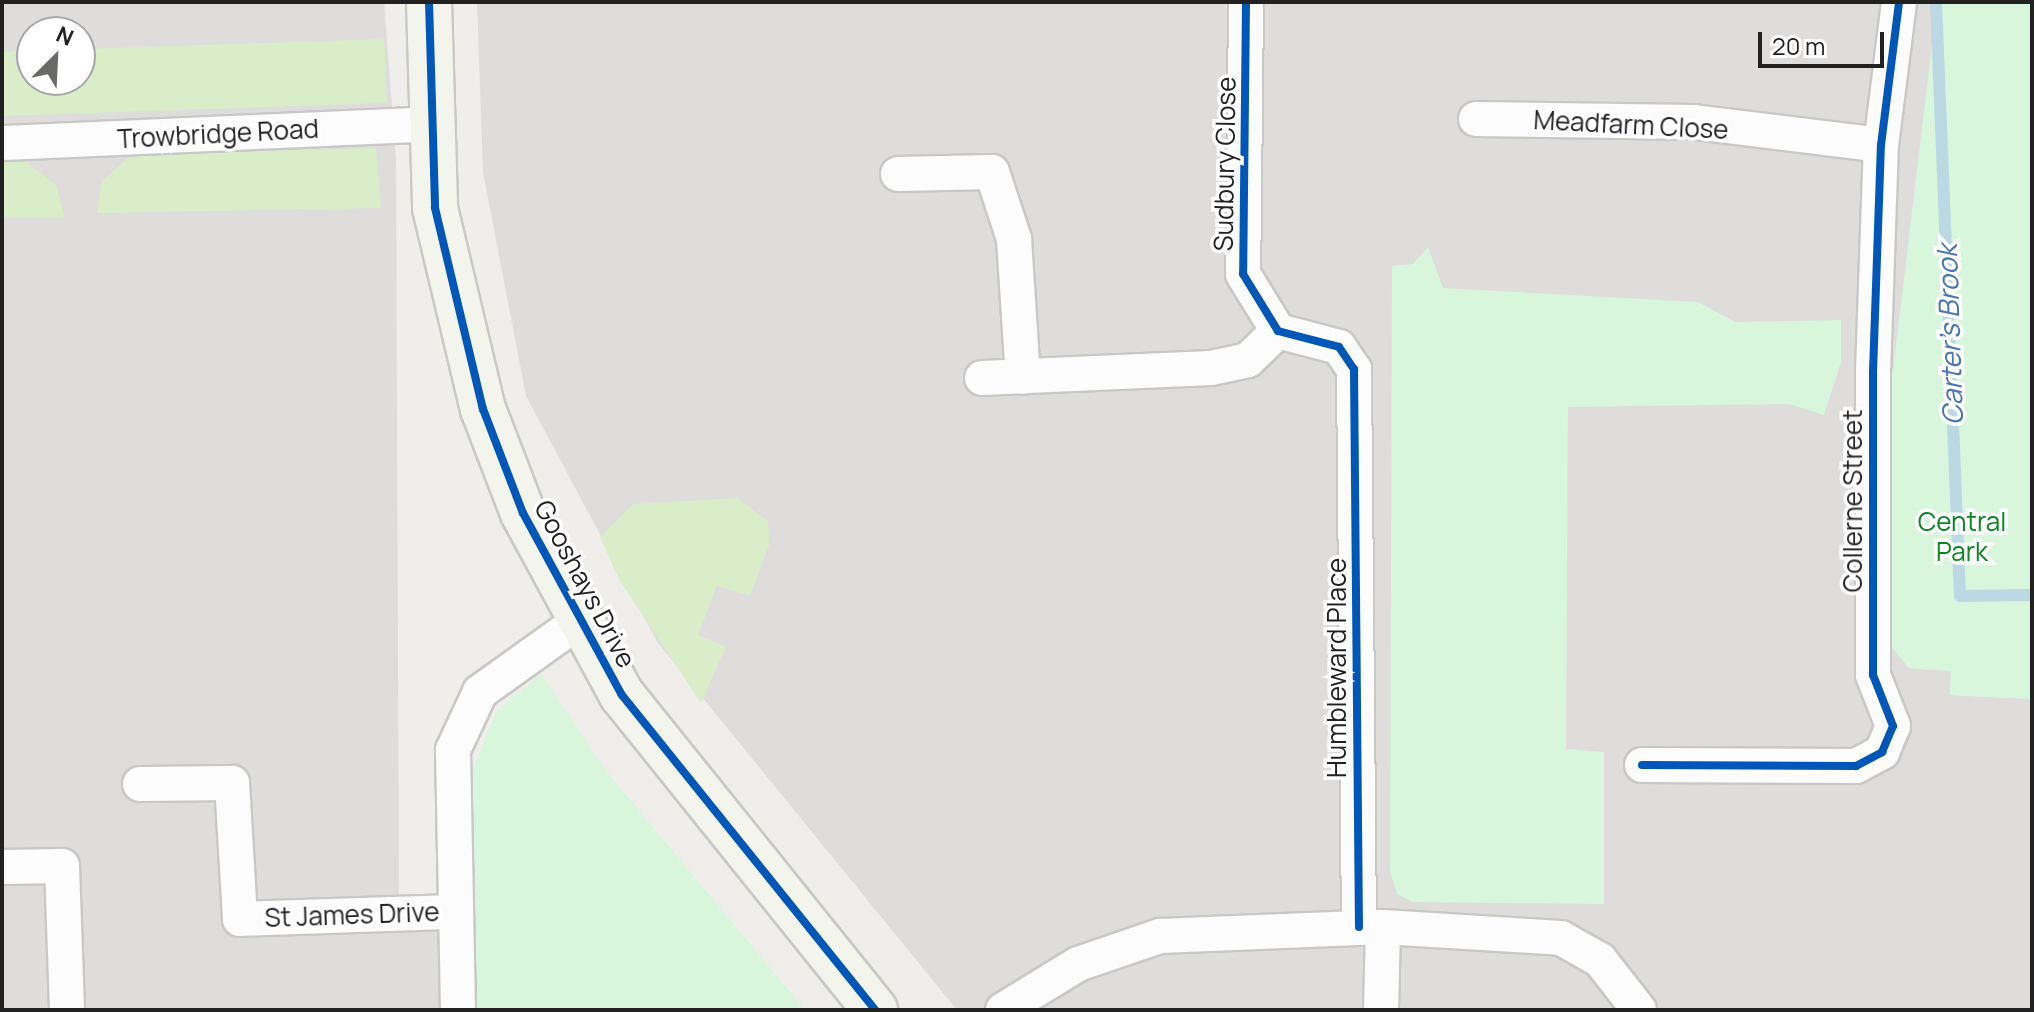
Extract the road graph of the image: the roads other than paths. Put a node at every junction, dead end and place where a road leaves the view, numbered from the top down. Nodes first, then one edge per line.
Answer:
1 (429, 2) edge
2 (1246, 2) edge
3 (1899, 2) edge
4 (1476, 119) dead end
5 (433, 124) junction
6 (2, 143) edge
7 (1881, 145) junction
8 (898, 174) dead end
9 (1278, 331) junction
10 (1023, 377) junction
11 (982, 378) dead end
12 (579, 621) junction
13 (1642, 765) dead end
14 (140, 784) dead end
15 (2, 867) edge
16 (453, 912) junction
17 (1371, 927) junction
18 (67, 1010) edge
19 (458, 1010) edge
20 (875, 1010) edge
21 (1003, 1010) edge
22 (1381, 1010) edge
23 (1639, 1010) edge

1 - 5 street, Gooshays Drive
2 - 9 street, Sudbury Close
3 - 7 street, Collerne Street
4 - 7 street, Meadfarm Close
5 - 6 street, Trowbridge Road
5 - 12 street, Gooshays Drive
7 - 13 street, Collerne Street
8 - 10 street
9 - 10 street
9 - 17 street, Humbleward Place
10 - 11 street
12 - 16 street
12 - 20 street, Gooshays Drive
14 - 16 street, St James Drive
15 - 18 street
16 - 19 street
17 - 21 street
17 - 22 street, Humbleward Place
17 - 23 street

